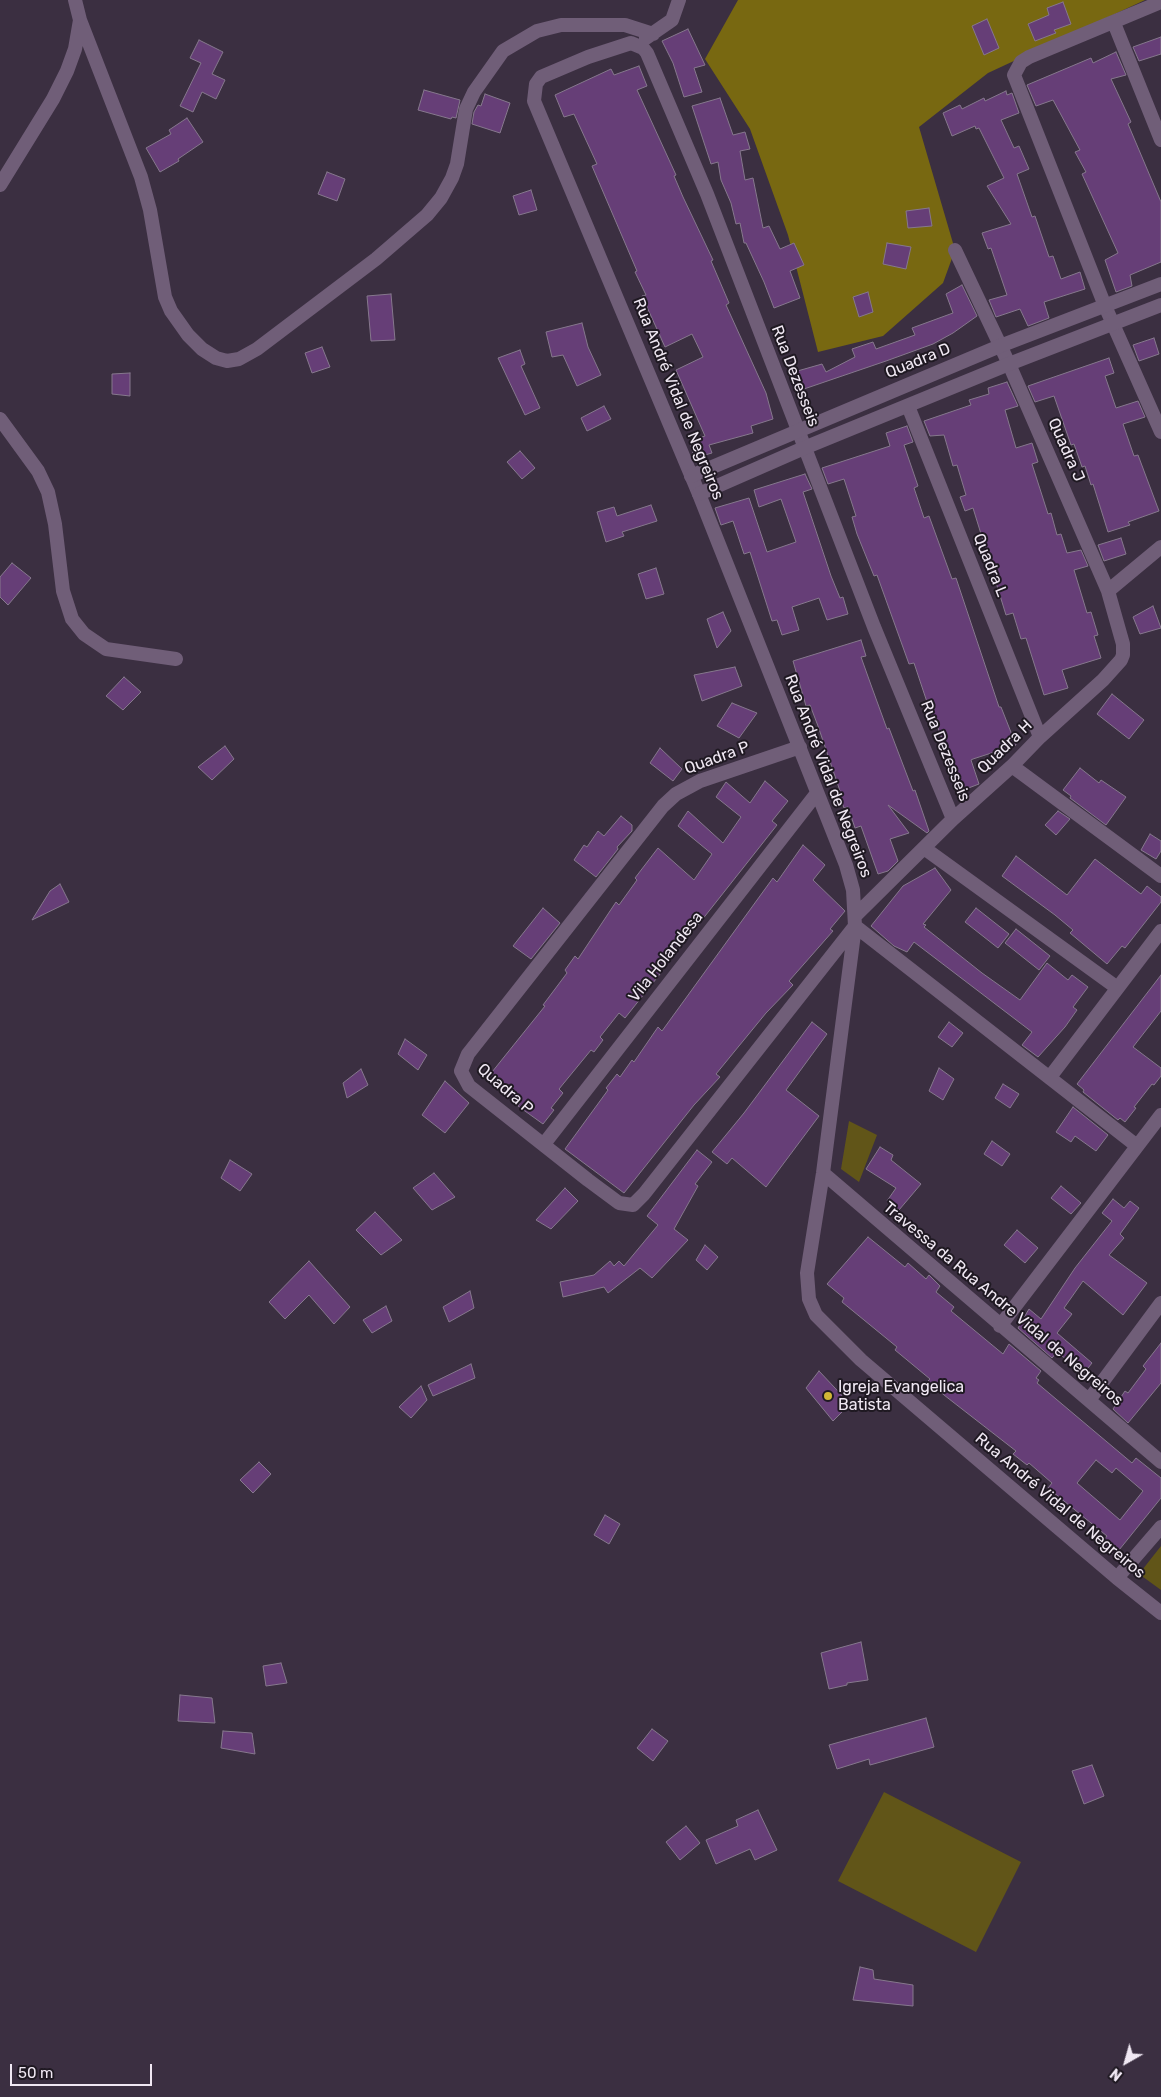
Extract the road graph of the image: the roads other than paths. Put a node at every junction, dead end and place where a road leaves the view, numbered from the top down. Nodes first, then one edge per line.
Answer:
1 (75, 0) edge
2 (679, 0) edge
3 (1161, 2) edge
4 (80, 20) junction
5 (1114, 23) junction
6 (653, 34) junction
7 (638, 44) junction
8 (1161, 140) edge
9 (0, 185) edge
10 (955, 250) dead end
11 (1161, 284) edge
12 (1161, 305) edge
13 (1105, 306) junction
14 (1113, 325) junction
15 (1000, 346) junction
16 (1009, 364) junction
17 (908, 406) junction
18 (0, 419) edge
19 (797, 430) junction
20 (1161, 432) edge
21 (804, 448) junction
22 (691, 476) junction
23 (699, 494) junction
24 (1161, 547) edge
25 (1108, 591) junction
26 (176, 659) dead end
27 (1115, 668) joint
28 (1040, 737) junction
29 (800, 747) junction
30 (1012, 766) junction
31 (816, 793) junction
32 (954, 819) junction
33 (924, 848) junction
34 (1161, 876) edge
35 (855, 920) junction
36 (1161, 931) edge
37 (1116, 987) junction
38 (1050, 1076) junction
39 (1161, 1116) edge
40 (544, 1144) junction
41 (1138, 1146) junction
42 (823, 1173) junction
43 (1161, 1303) edge
44 (1000, 1326) junction
45 (1088, 1400) junction
46 (1161, 1462) edge
47 (1161, 1527) edge
48 (1117, 1578) junction
49 (1161, 1613) edge

1 - 4 street
2 - 6 street
3 - 5 street
4 - 6 street
4 - 9 street
5 - 8 street
5 - 13 street
6 - 7 street
7 - 19 street, Rua Dezesseis
7 - 22 street, Rua André Vidal de Negreiros
10 - 15 street, Quadra J
11 - 13 street, Quadra D
12 - 14 street
13 - 14 street
13 - 15 street, Quadra D
14 - 16 street
14 - 20 street
15 - 16 street, Quadra J
15 - 19 street, Quadra D
16 - 17 street
16 - 25 street, Quadra J
17 - 21 street
17 - 28 street, Quadra L
18 - 26 street
19 - 21 street, Rua Dezesseis
19 - 22 street, Quadra D
21 - 23 street
21 - 32 street, Rua Dezesseis
22 - 23 street, Rua André Vidal de Negreiros
23 - 29 street, Rua André Vidal de Negreiros
24 - 25 street
25 - 27 street, Quadra J
27 - 28 street, Quadra H
28 - 30 street, Quadra H
29 - 31 street, Rua André Vidal de Negreiros
29 - 40 street, Quadra P
30 - 32 street, Quadra H
30 - 34 street
31 - 35 street, Rua André Vidal de Negreiros
31 - 40 street, Vila Holandesa
32 - 33 street, Quadra H
33 - 35 street, Quadra H
33 - 37 street
35 - 38 street
35 - 40 street, Quadra P
35 - 42 street, Rua André Vidal de Negreiros
36 - 37 street
37 - 38 street
38 - 41 street
39 - 41 street
41 - 44 street
42 - 44 street, Travessa da Rua Andre Vidal de Negreiros
42 - 48 street, Rua André Vidal de Negreiros
43 - 45 street
44 - 45 street, Travessa da Rua Andre Vidal de Negreiros
45 - 46 street, Travessa da Rua Andre Vidal de Negreiros
47 - 48 street
48 - 49 street, Rua André Vidal de Negreiros

